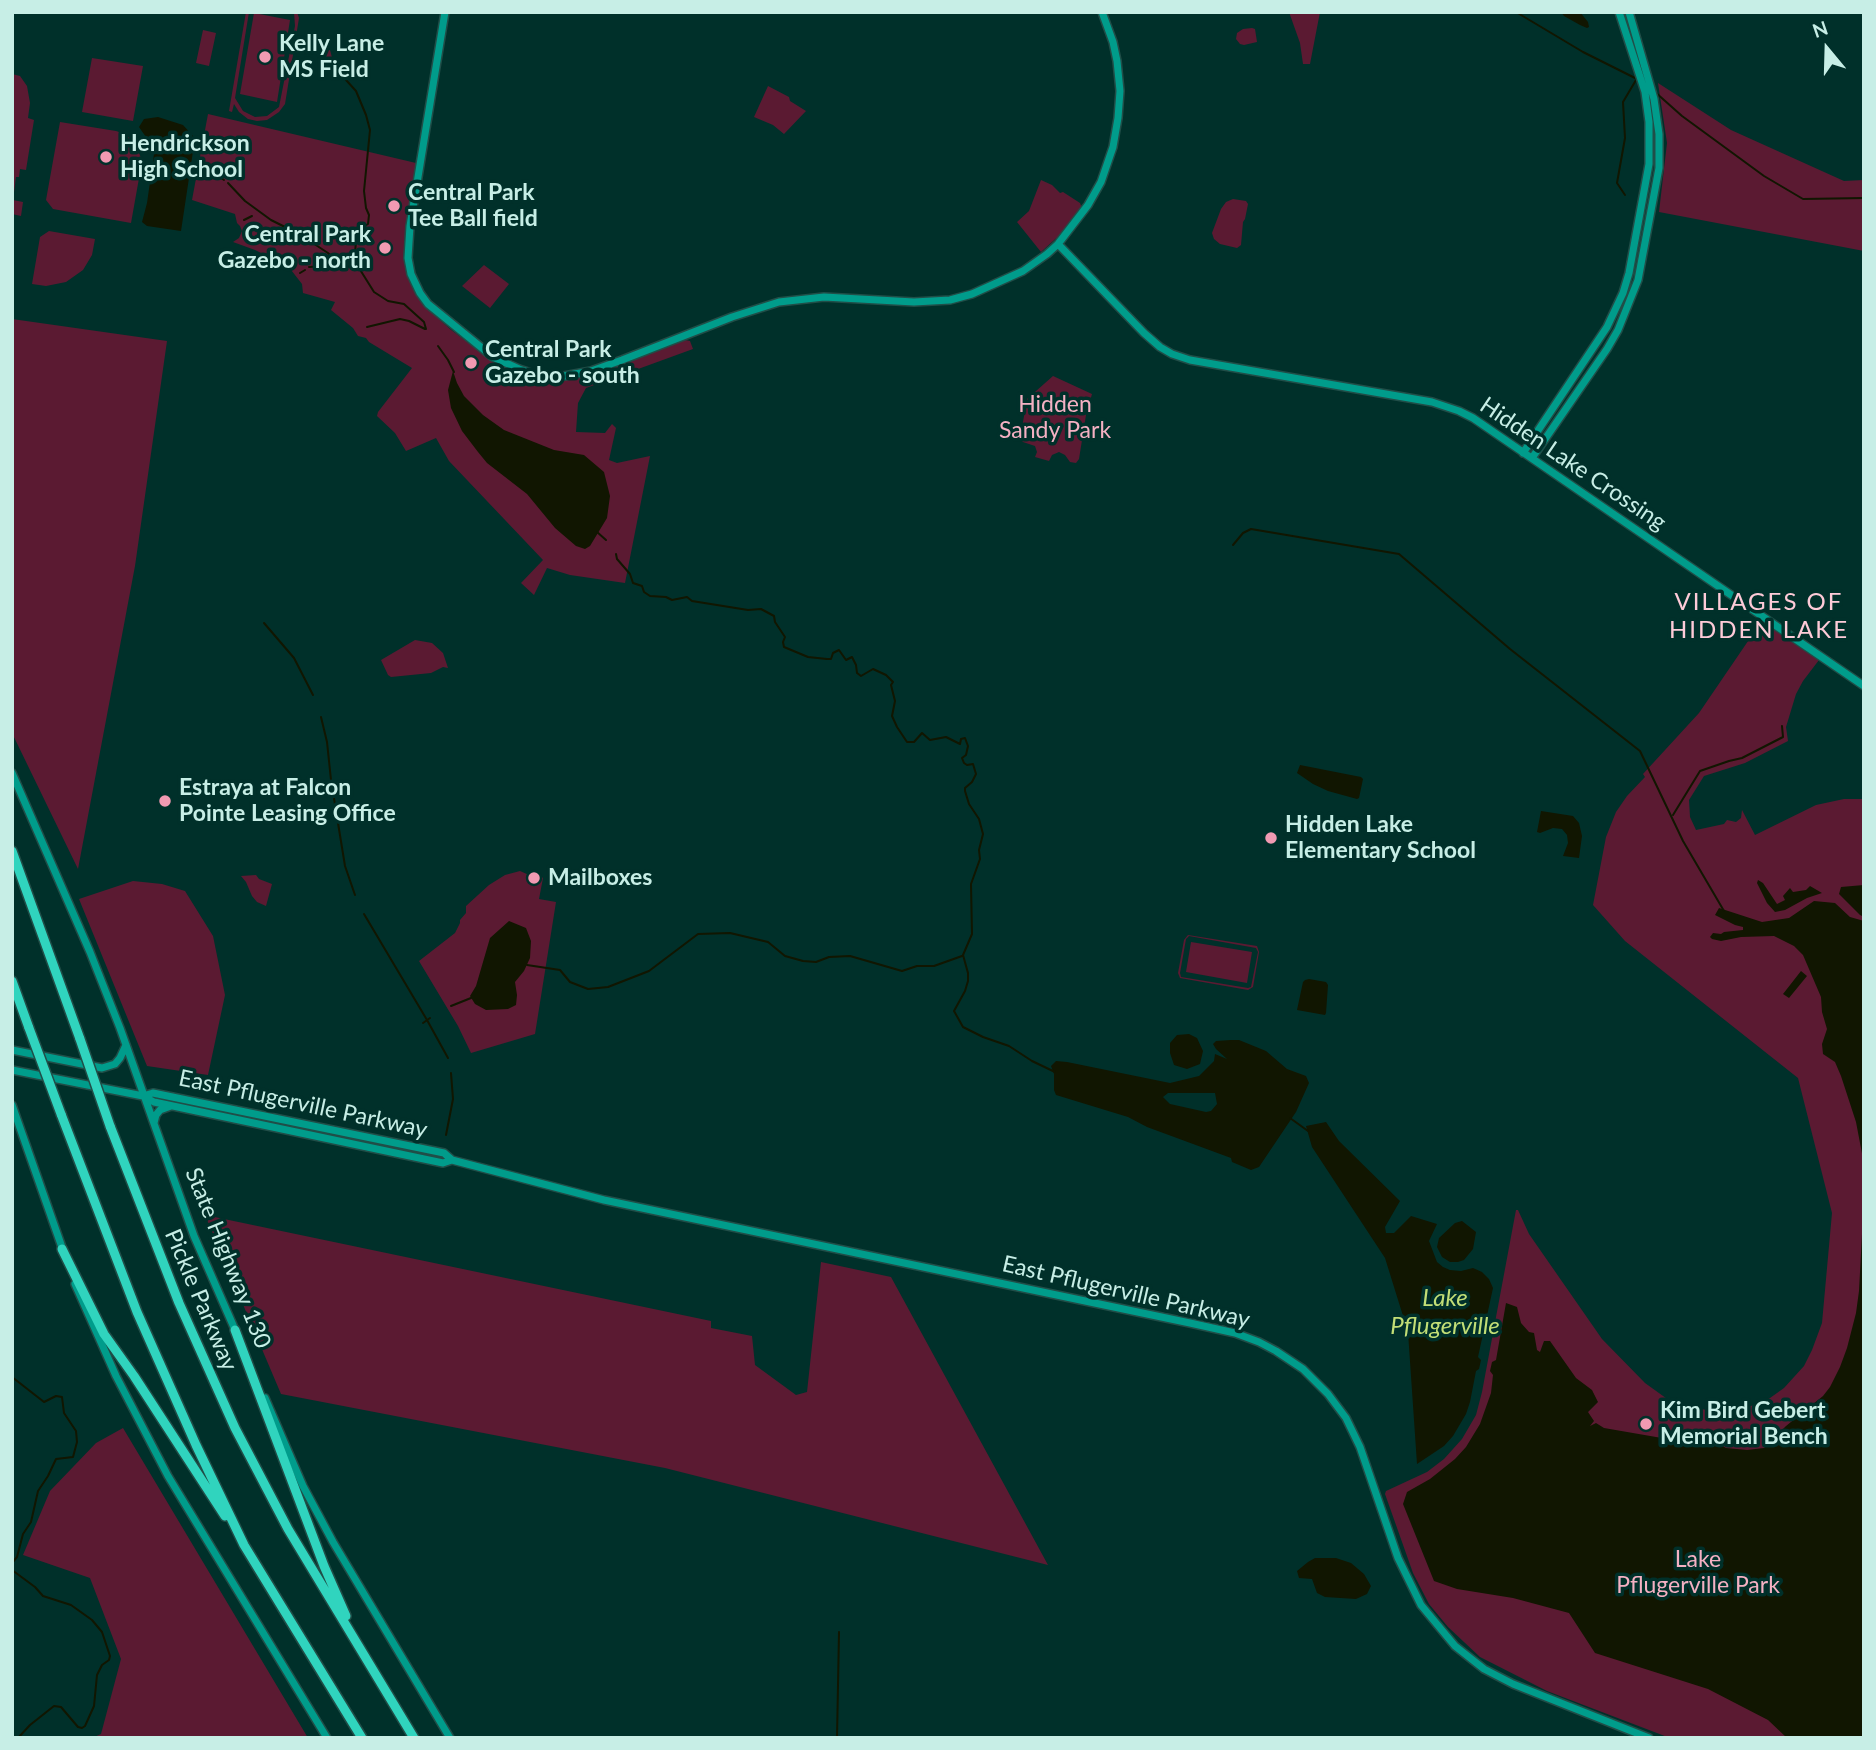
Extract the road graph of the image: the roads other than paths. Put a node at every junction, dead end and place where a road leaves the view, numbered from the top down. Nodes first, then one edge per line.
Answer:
1 (445, 12) edge
2 (1102, 12) edge
3 (1619, 12) edge
4 (1629, 12) edge
5 (1630, 31) junction
6 (1058, 244) junction
7 (1523, 453) junction
8 (1531, 458) junction
9 (1864, 686) edge
10 (12, 773) edge
11 (12, 850) edge
12 (12, 981) edge
13 (126, 1045) junction
14 (12, 1050) edge
15 (12, 1070) edge
16 (144, 1096) junction
17 (12, 1105) edge
18 (172, 1105) junction
19 (154, 1124) junction
20 (279, 1128) junction
21 (346, 1132) junction
22 (452, 1160) junction
23 (62, 1249) junction
24 (235, 1330) junction
25 (244, 1545) junction
26 (362, 1653) junction
27 (327, 1738) edge
28 (362, 1738) edge
29 (414, 1738) edge
30 (450, 1738) edge
31 (1649, 1738) edge

1 - 6 street
2 - 6 street
3 - 5 street
4 - 5 street
5 - 7 street
5 - 8 street
6 - 7 street, Hidden Lake Crossing
7 - 8 street, Hidden Lake Crossing
8 - 9 street, Hidden Lake Crossing
10 - 13 street, State Highway 130
11 - 26 highway, Pickle Parkway, bridge
12 - 25 highway, bridge
13 - 14 street
13 - 16 street, State Highway 130
15 - 16 street, East Pflugerville Parkway
16 - 18 street, East Pflugerville Parkway
16 - 19 street, State Highway 130
16 - 21 street, East Pflugerville Parkway
17 - 23 street
18 - 19 street
18 - 20 street, East Pflugerville Parkway
19 - 24 street, State Highway 130
20 - 21 street
20 - 22 street, East Pflugerville Parkway
21 - 22 street, East Pflugerville Parkway
22 - 31 street, East Pflugerville Parkway
23 - 25 highway
23 - 27 street
24 - 26 highway
24 - 30 street, State Highway 130
25 - 28 highway
26 - 29 highway, Pickle Parkway

